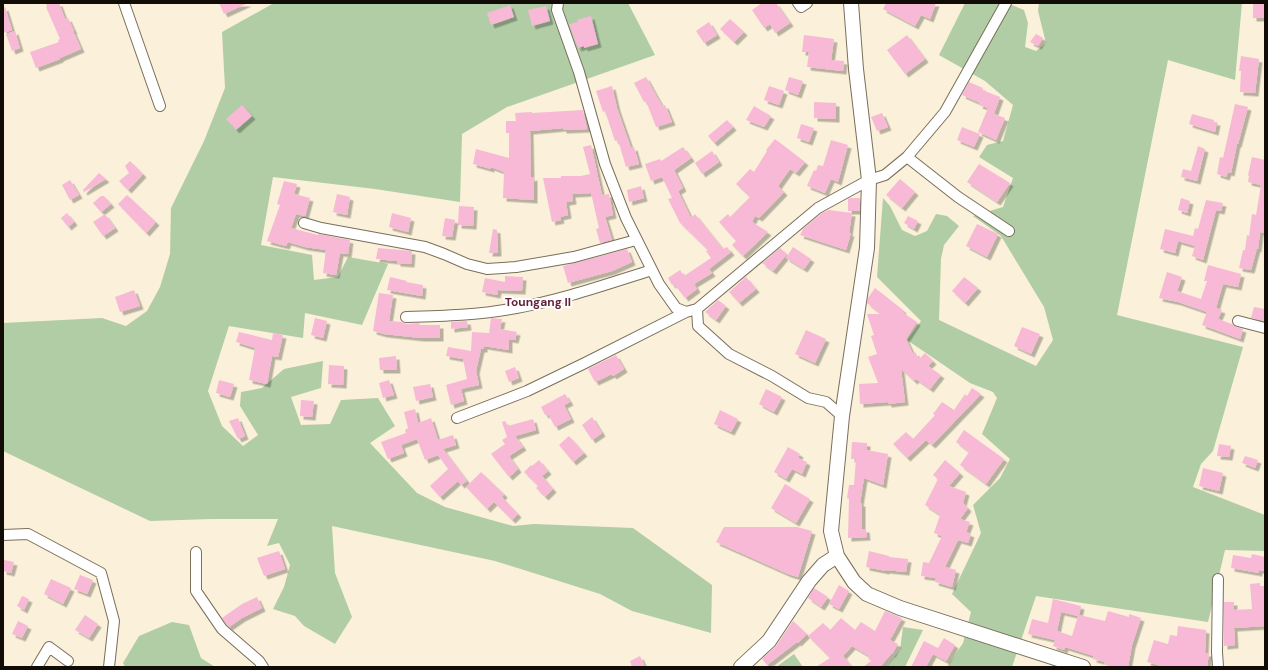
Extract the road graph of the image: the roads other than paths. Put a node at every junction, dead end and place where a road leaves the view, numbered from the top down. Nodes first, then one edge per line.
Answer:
1 (124, 3) edge
2 (558, 3) edge
3 (798, 3) edge
4 (807, 3) edge
5 (851, 3) edge
6 (1006, 3) edge
7 (160, 106) dead end
8 (907, 157) junction
9 (869, 180) junction
10 (304, 224) dead end
11 (1009, 231) dead end
12 (636, 240) junction
13 (652, 270) junction
14 (697, 309) junction
15 (686, 312) junction
16 (406, 318) dead end
17 (1238, 321) dead end
18 (1265, 328) edge
19 (842, 416) junction
20 (457, 418) dead end
21 (3, 535) edge
22 (196, 552) dead end
23 (837, 556) junction
24 (1218, 579) dead end
25 (68, 661) dead end
26 (37, 667) edge
27 (109, 667) edge
28 (263, 667) edge
29 (741, 667) edge
30 (1083, 667) edge
31 (1218, 667) edge

1 - 7 street
2 - 12 street
3 - 4 street
5 - 9 street
6 - 8 street
8 - 9 street
8 - 11 street
9 - 14 street
9 - 19 street
10 - 12 street
12 - 13 street
13 - 15 street
13 - 16 street
14 - 15 street
14 - 19 street
15 - 20 street
17 - 18 street
19 - 23 street
21 - 27 street
22 - 28 street
23 - 29 street
23 - 30 street
24 - 31 street
25 - 26 street

